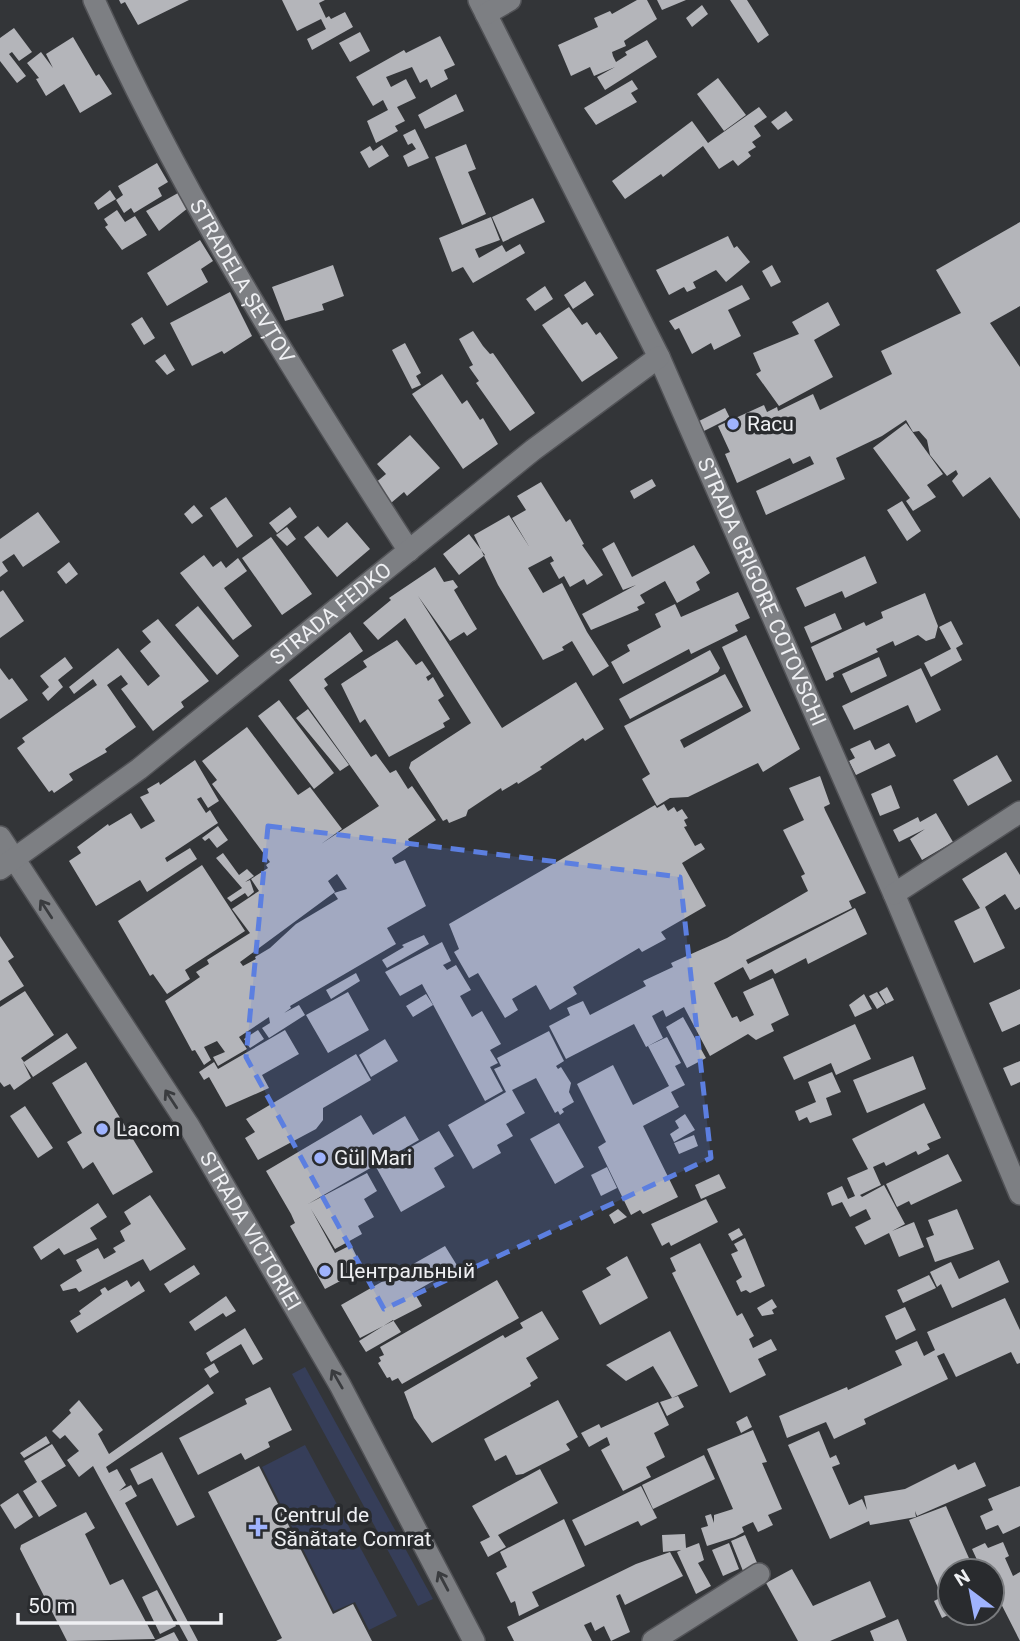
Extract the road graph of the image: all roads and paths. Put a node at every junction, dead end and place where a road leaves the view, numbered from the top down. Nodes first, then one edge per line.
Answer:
1 (94, 0) edge
2 (510, 0) edge
3 (483, 7) edge
4 (659, 357) junction
5 (409, 551) junction
6 (1020, 812) edge
7 (0, 837) edge
8 (7, 865) edge
9 (894, 894) junction
10 (1020, 1194) edge
11 (759, 1574) dead end
12 (474, 1641) edge
13 (653, 1641) edge

1 - 5 street, STRADELA ȘEVȚOV
2 - 3 street
3 - 4 street, STRADA GRIGORE COTOVSCHI
4 - 5 street, STRADA FEDKO
4 - 9 street, STRADA GRIGORE COTOVSCHI
5 - 8 street, STRADA FEDKO
6 - 9 street
7 - 8 street, STRADA VICTORIEI
12 -> 8 street, STRADA VICTORIEI
9 - 10 street, STRADA GRIGORE COTOVSCHI
11 - 13 street

